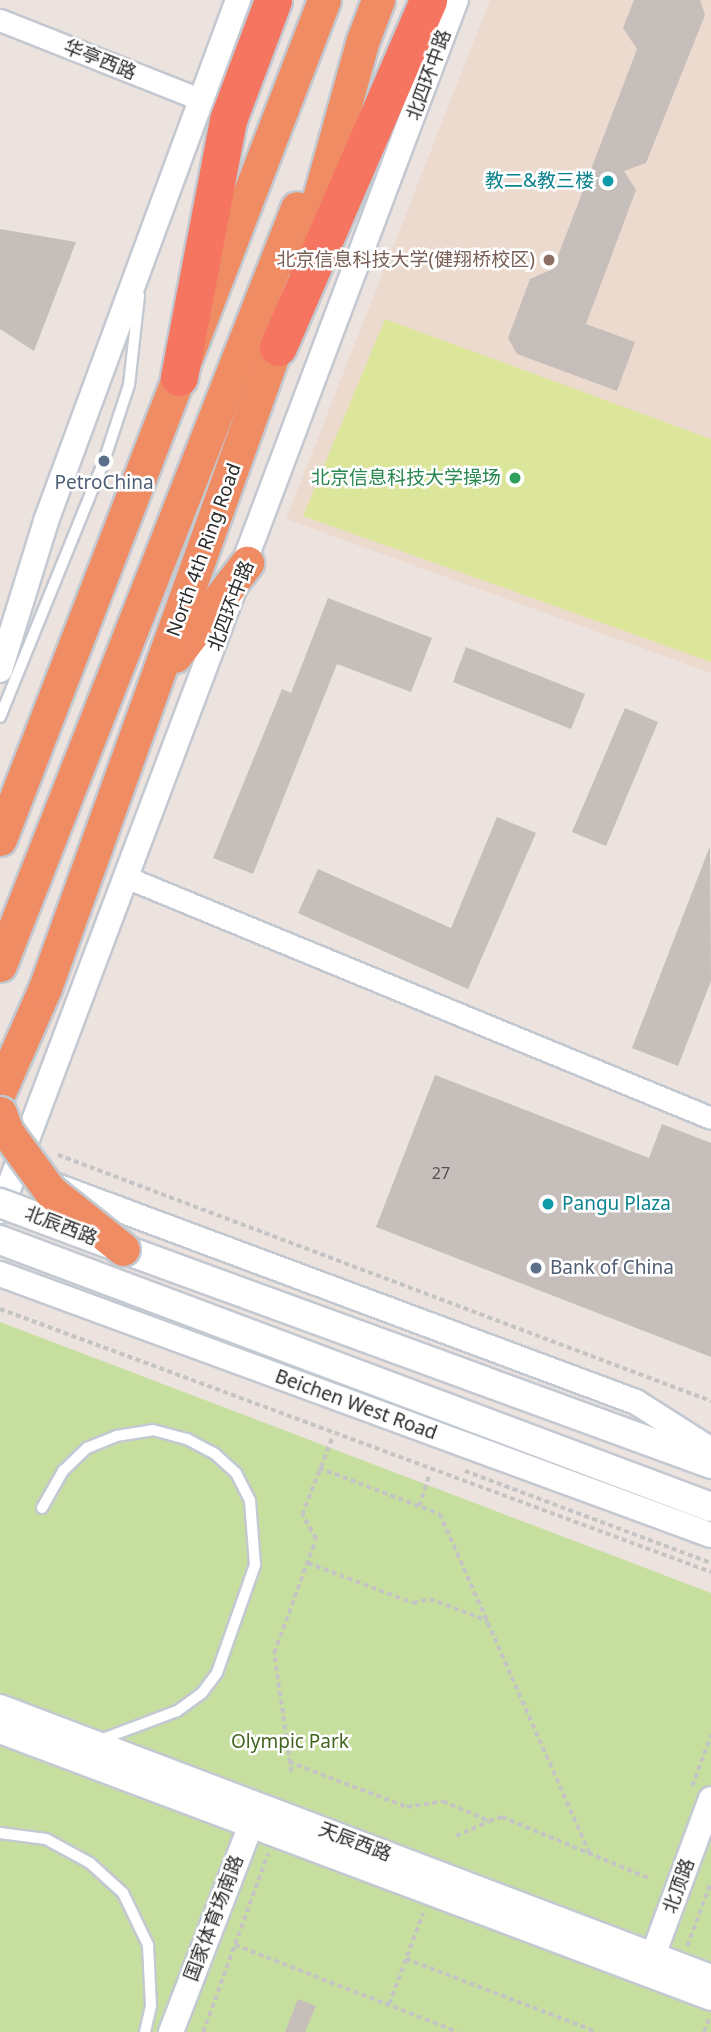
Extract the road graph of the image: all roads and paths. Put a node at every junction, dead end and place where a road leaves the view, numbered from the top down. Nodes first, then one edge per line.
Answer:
1 (238, 0) edge
2 (273, 0) edge
3 (324, 0) edge
4 (378, 0) edge
5 (428, 0) edge
6 (456, 0) edge
7 (0, 20) edge
8 (363, 40) junction
9 (200, 99) junction
10 (144, 245) junction
11 (278, 347) junction
12 (179, 377) junction
13 (247, 563) junction
14 (0, 670) edge
15 (157, 680) junction
16 (0, 717) edge
17 (0, 839) edge
18 (128, 877) junction
19 (0, 965) edge
20 (0, 1090) edge
21 (0, 1113) edge
22 (711, 1118) edge
23 (29, 1144) junction
24 (17, 1171) junction
25 (0, 1203) edge
26 (0, 1211) edge
27 (0, 1240) edge
28 (122, 1249) junction
29 (0, 1274) edge
30 (112, 1283) joint
31 (0, 1309) edge
32 (711, 1401) edge
33 (332, 1438) dead end
34 (711, 1450) edge
35 (711, 1464) edge
36 (319, 1468) junction
37 (429, 1475) dead end
38 (419, 1506) junction
39 (711, 1507) edge
40 (42, 1508) dead end
41 (711, 1535) edge
42 (308, 1563) junction
43 (711, 1572) edge
44 (488, 1622) junction
45 (0, 1707) edge
46 (0, 1731) edge
47 (94, 1742) junction
48 (289, 1762) junction
49 (291, 1772) dead end
50 (711, 1799) edge
51 (255, 1814) junction
52 (489, 1821) junction
53 (0, 1833) edge
54 (279, 1834) junction
55 (456, 1836) dead end
56 (591, 1856) junction
57 (651, 1880) dead end
58 (711, 1882) edge
59 (425, 1908) dead end
60 (235, 1944) junction
61 (406, 1959) junction
62 (650, 1965) junction
63 (680, 1966) junction
64 (711, 1978) edge
65 (389, 2005) junction
66 (710, 2008) edge
67 (145, 2032) edge
68 (171, 2032) edge
69 (203, 2032) edge
70 (458, 2032) edge
71 (597, 2032) edge
72 (704, 2032) edge

1 - 9 street
2 - 12 highway
3 - 12 highway
4 - 8 highway, North 4th Ring Road
5 - 11 highway
6 - 13 street, 北四环中路
7 - 9 street, 华亭西路
8 - 11 highway, North 4th Ring Road
8 - 19 highway
9 - 10 street
10 - 14 street
10 - 16 lane
11 - 15 highway, North 4th Ring Road
12 - 17 highway
13 - 15 highway
13 - 18 street, 北四环中路
15 - 20 highway, North 4th Ring Road
18 - 22 street
18 - 23 street, 北四环中路
21 - 28 highway, bridge
23 - 24 street, 北四环中路
23 - 32 path
24 - 26 street, 北四环中路
24 - 34 street
25 - 28 main road, 北辰西路, bridge
27 - 30 main road, 北辰西路
28 - 35 main road
29 - 41 street, Beichen West Road
30 - 39 main road, Beichen West Road
31 - 43 path
33 - 36 path
36 - 38 path
36 - 42 path
37 - 38 path
38 - 44 path
40 - 47 lane
42 - 44 path
42 - 48 path
44 - 56 path
45 - 47 street, 天辰西路
46 - 51 street, 天辰西路
47 - 51 street, 天辰西路
48 - 49 path
48 - 52 path
50 - 62 street, 北顶路
51 - 54 street, 天辰西路
51 - 62 street, 天辰西路
51 - 68 street, 国家体育场南路
52 - 55 path
52 - 56 path
53 - 67 lane
54 - 60 path
54 - 62 street, 天辰西路
56 - 57 path
58 - 63 path
59 - 61 path
60 - 65 path
60 - 69 path
61 - 65 path
61 - 71 path
62 - 63 street, 天辰西路
62 - 66 street, 天辰西路
63 - 64 street, 天辰西路
65 - 70 path
66 - 72 path

